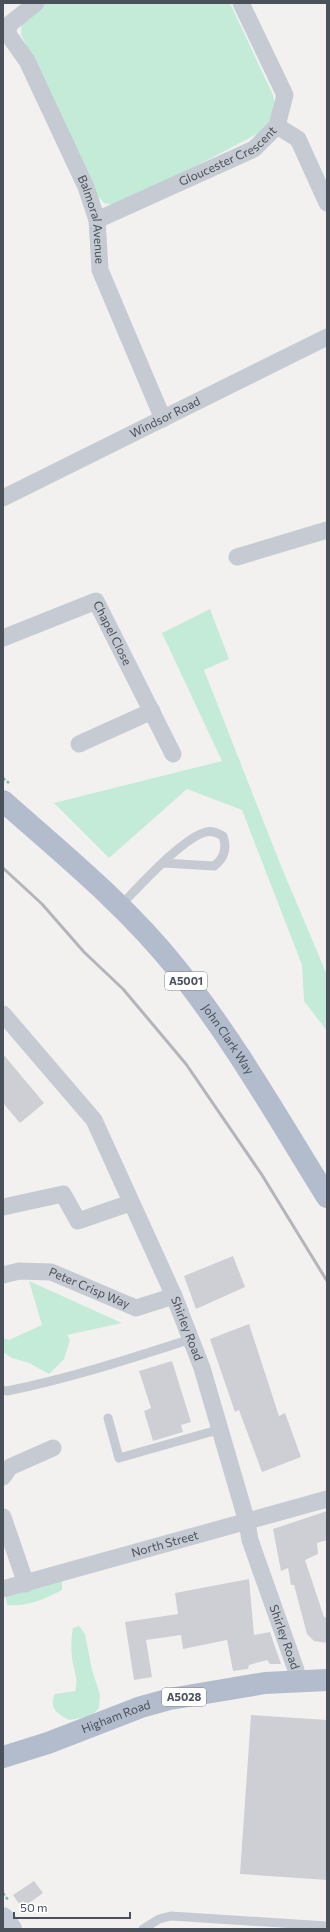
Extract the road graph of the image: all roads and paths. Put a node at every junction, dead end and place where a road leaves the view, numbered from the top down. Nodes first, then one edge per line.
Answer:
1 (36, 3) edge
2 (241, 3) edge
3 (5, 29) edge
4 (277, 126) junction
5 (327, 203) edge
6 (97, 220) junction
7 (327, 338) edge
8 (163, 419) junction
9 (3, 497) edge
10 (327, 530) edge
11 (237, 558) dead end
12 (3, 638) edge
13 (152, 711) junction
14 (78, 744) dead end
15 (173, 754) dead end
16 (3, 801) edge
17 (162, 863) junction
18 (120, 906) junction
19 (3, 1014) edge
20 (326, 1194) edge
21 (130, 1203) junction
22 (3, 1207) edge
23 (3, 1275) edge
24 (174, 1296) junction
25 (191, 1339) junction
26 (3, 1390) edge
27 (108, 1418) dead end
28 (220, 1429) junction
29 (53, 1448) dead end
30 (3, 1477) edge
31 (327, 1499) edge
32 (3, 1517) edge
33 (247, 1522) junction
34 (26, 1584) junction
35 (3, 1589) edge
36 (297, 1680) junction
37 (327, 1680) edge
38 (3, 1757) edge
39 (3, 1918) edge
40 (327, 1926) edge
41 (11, 1929) edge
42 (143, 1929) edge

1 - 3 street
2 - 4 street, Gloucester Crescent
3 - 6 street, Balmoral Avenue
4 - 5 street
4 - 6 street, Gloucester Crescent
6 - 8 street, Balmoral Avenue
7 - 8 street, Windsor Road
8 - 9 street, Windsor Road
10 - 11 street
12 - 13 street, Chapel Close
13 - 14 street
13 - 15 street, Chapel Close
16 - 18 main road, John Clark Way / A5001
17 - 17 lane
17 - 18 lane
18 - 20 main road, John Clark Way / A5001
19 - 21 street, Shirley Road
21 - 22 street
21 - 24 street, Shirley Road
23 - 24 street, Peter Crisp Way
24 - 25 street, Shirley Road
25 - 26 lane
25 - 28 street, Shirley Road
27 - 28 lane
28 - 33 street, Shirley Road
29 - 30 street
31 - 33 street, North Street
32 - 34 street
33 - 34 street, North Street
33 - 36 street, Shirley Road
34 - 35 street, North Street
36 - 37 main road, Higham Road / A5028
36 - 38 main road, Higham Road / A5028
39 - 41 main road
40 - 42 lane

